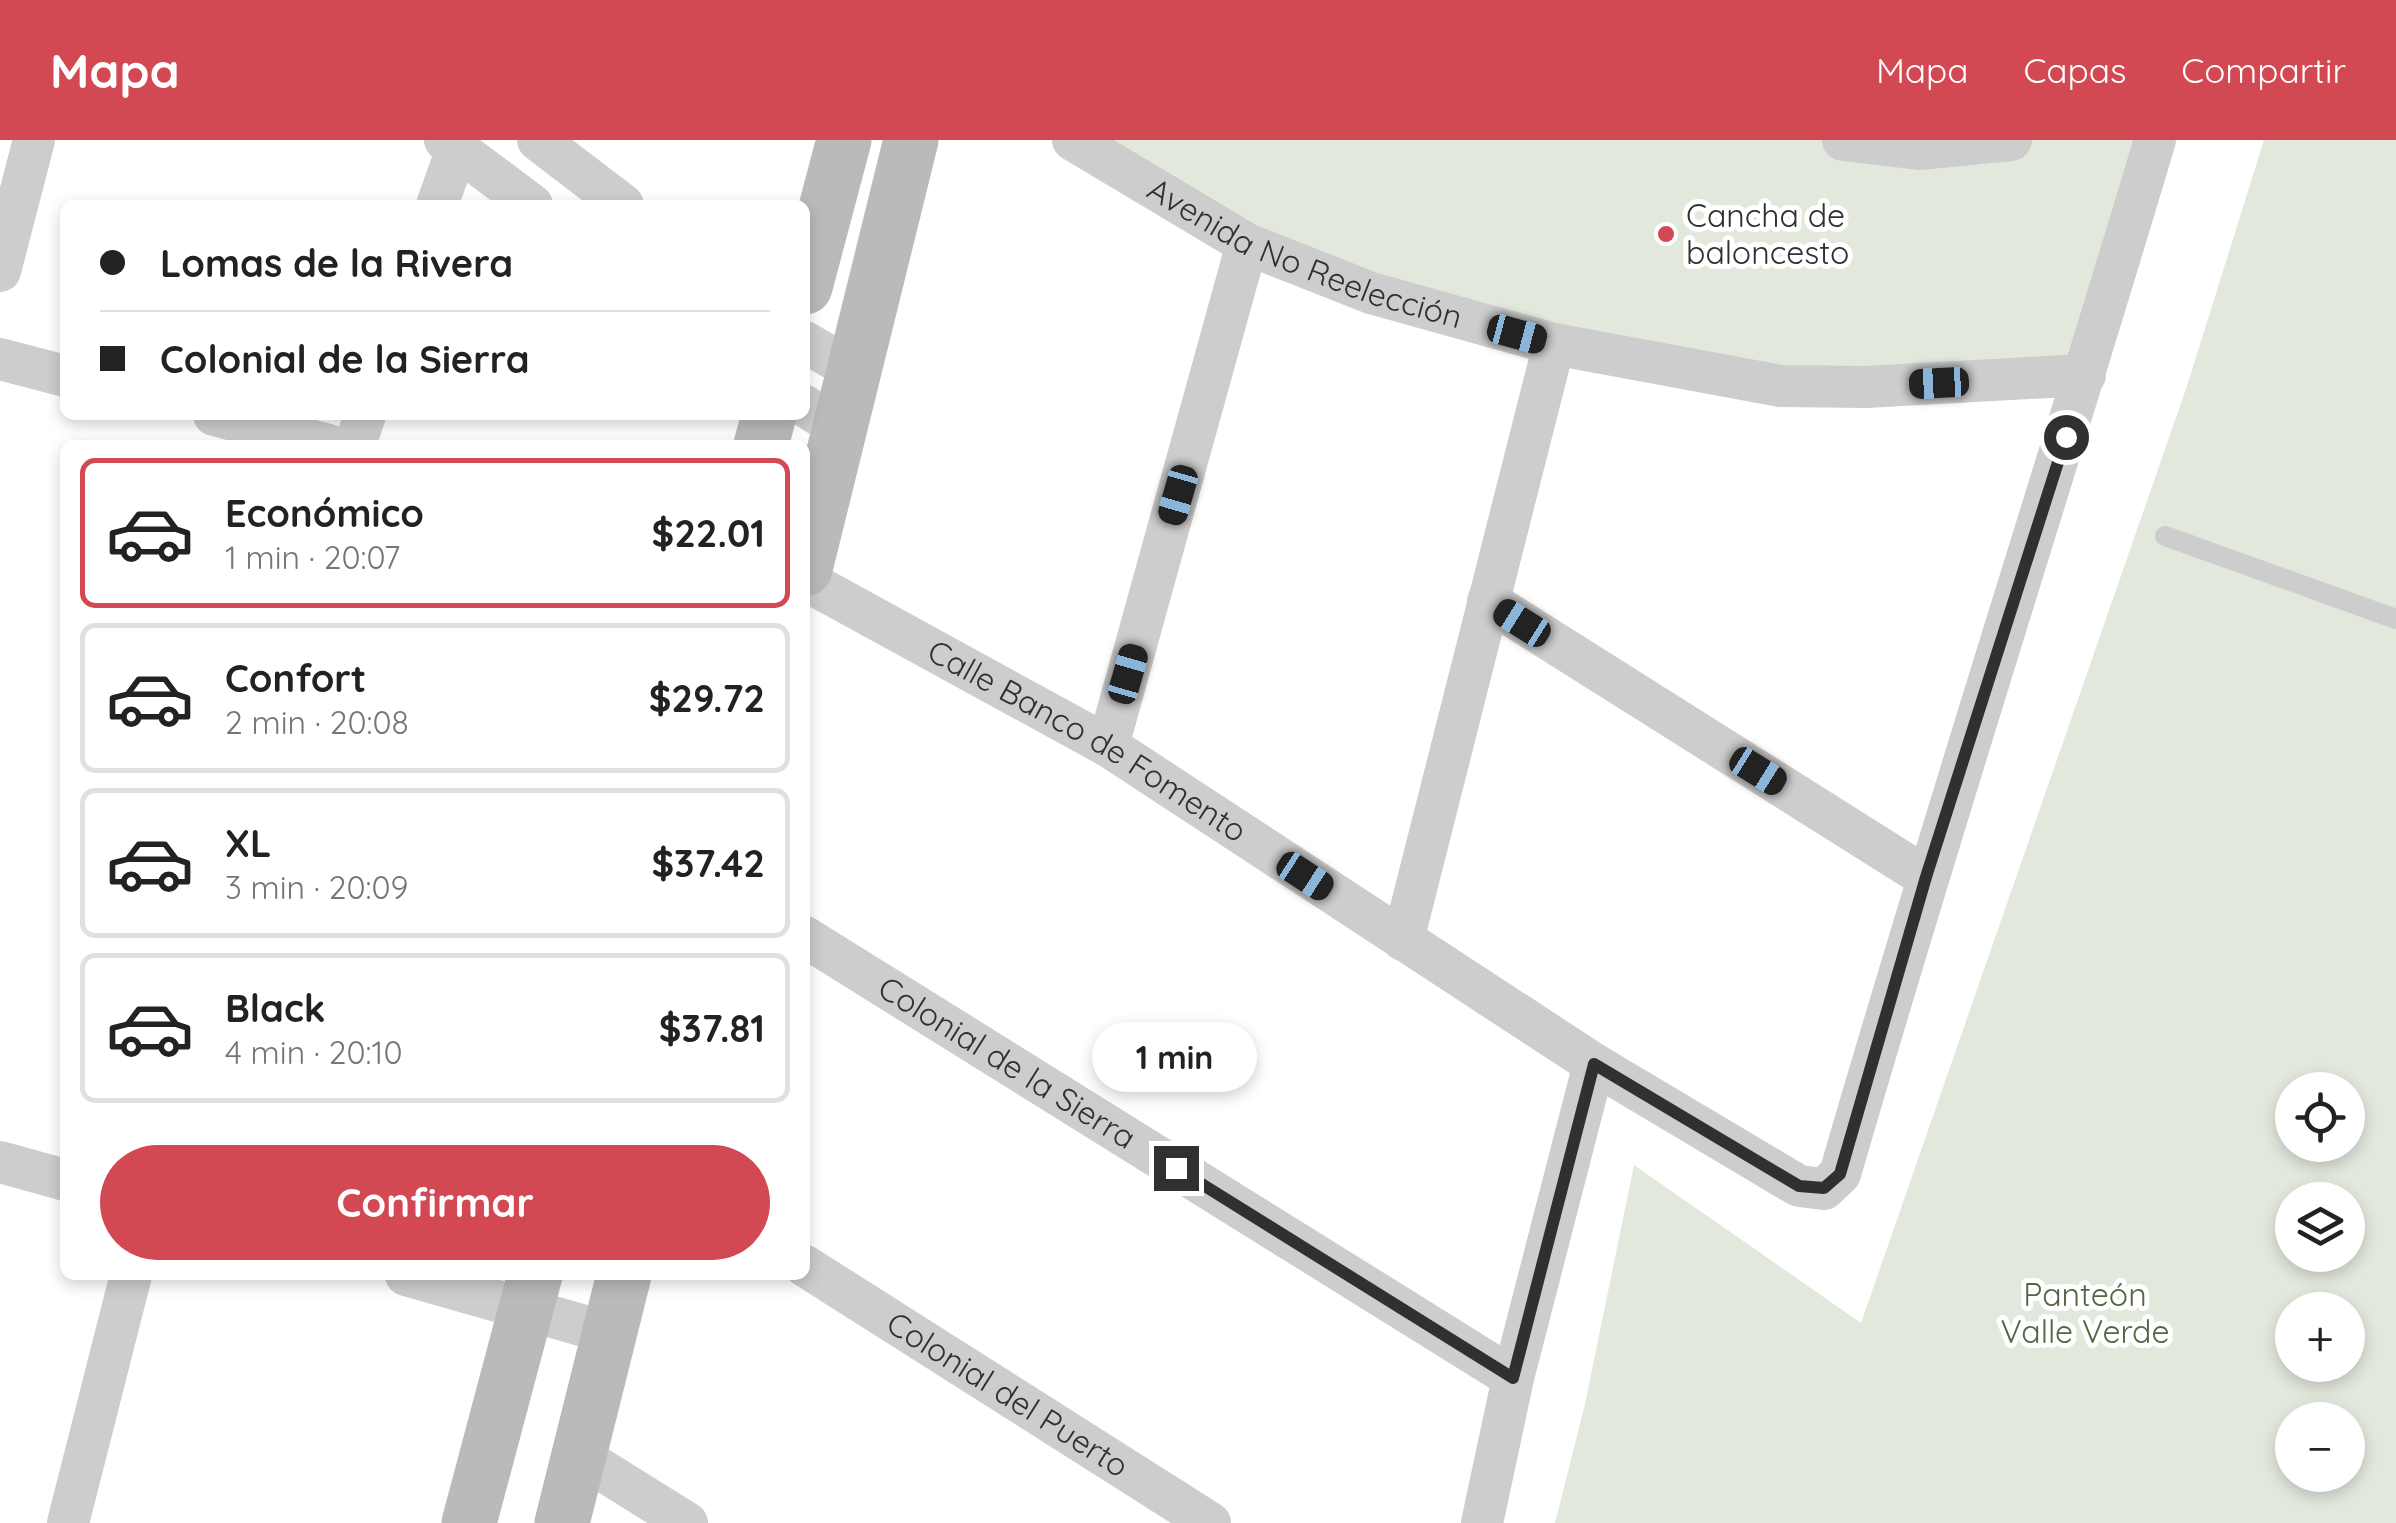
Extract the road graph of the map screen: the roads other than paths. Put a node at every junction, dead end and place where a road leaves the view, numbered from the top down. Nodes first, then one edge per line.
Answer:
1 (34, 140) edge
2 (538, 140) edge
3 (844, 140) edge
4 (911, 140) edge
5 (1073, 140) edge
6 (1843, 140) edge
7 (2011, 140) edge
8 (2155, 140) edge
9 (451, 144) edge
10 (438, 200) edge
11 (525, 200) edge
12 (616, 200) edge
13 (1247, 244) junction
14 (810, 268) edge
15 (0, 271) edge
16 (1554, 344) junction
17 (810, 345) edge
18 (0, 359) edge
19 (854, 371) junction
20 (60, 375) edge
21 (2085, 375) junction
22 (822, 418) edge
23 (233, 420) edge
24 (310, 440) edge
25 (810, 525) edge
26 (2165, 536) dead end
27 (810, 583) edge
28 (1488, 602) junction
29 (2396, 619) edge
30 (1108, 746) junction
31 (1926, 877) junction
32 (810, 940) edge
33 (1403, 940) junction
34 (1594, 1064) junction
35 (0, 1162) edge
36 (60, 1179) edge
37 (810, 1269) edge
38 (130, 1280) edge
39 (442, 1280) edge
40 (623, 1280) edge
41 (530, 1292) edge
42 (609, 1333) junction
43 (1513, 1378) junction
44 (578, 1456) junction
45 (68, 1523) edge
46 (469, 1523) edge
47 (562, 1523) edge
48 (686, 1523) edge
49 (1210, 1523) edge
50 (1482, 1523) edge

1 - 15 street
2 - 12 street
3 - 14 street
4 - 19 street
5 - 13 street, Avenida No Reelección
6 - 7 street
8 - 21 street
9 - 10 street
9 - 11 street
13 - 16 street, Avenida No Reelección
13 - 30 street
16 - 21 street, Avenida No Reelección
16 - 28 street
17 - 19 street
18 - 20 street
19 - 22 street
21 - 31 street
22 - 25 street
23 - 24 street
26 - 29 lane
27 - 30 street, Calle Banco de Fomento
28 - 31 street
28 - 33 street
30 - 33 street, Calle Banco de Fomento
31 - 34 street, Calle Banco de Fomento
32 - 43 street, Colonial de la Sierra
33 - 34 street, Calle Banco de Fomento
34 - 43 street
35 - 36 street
37 - 49 street, Colonial del Puerto
38 - 45 street
39 - 41 street
40 - 42 street
41 - 42 street
41 - 46 street
42 - 44 street
43 - 50 street
44 - 47 street
44 - 48 street

